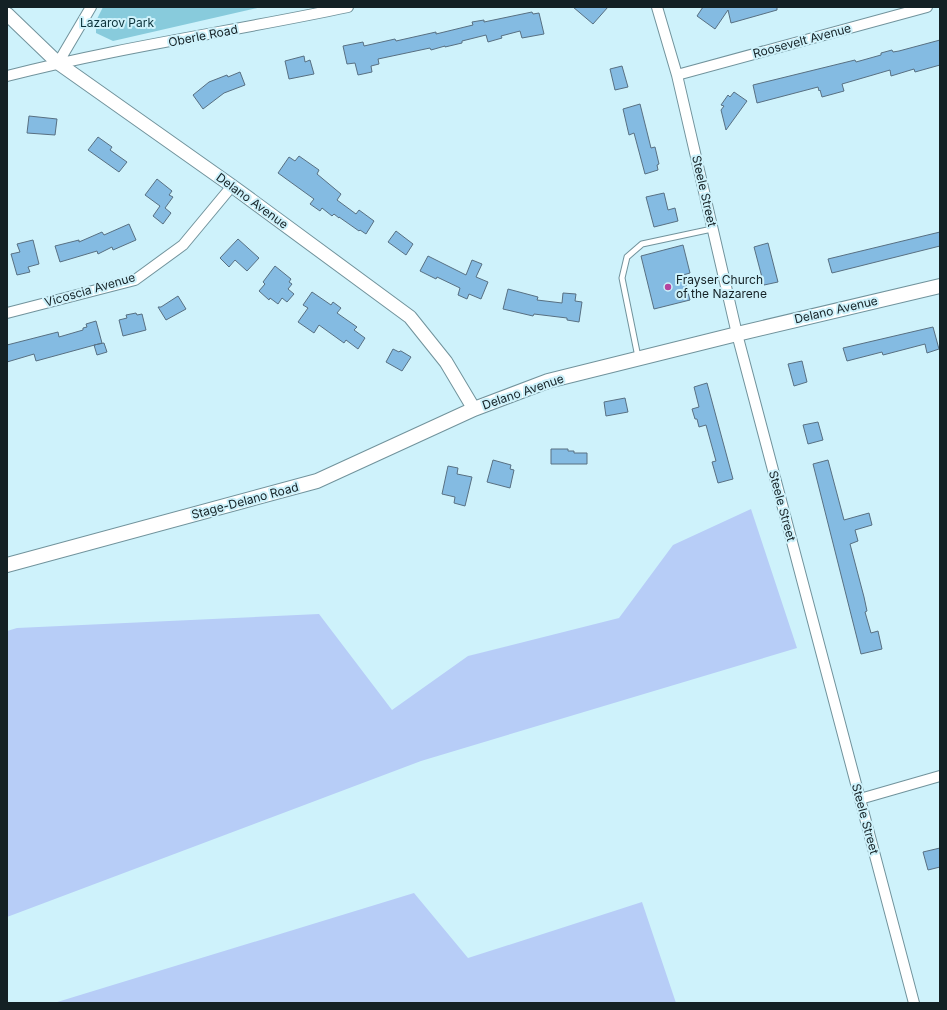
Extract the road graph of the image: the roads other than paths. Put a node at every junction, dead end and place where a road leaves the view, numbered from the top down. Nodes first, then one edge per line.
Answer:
1 (91, 7) edge
2 (348, 7) edge
3 (657, 7) edge
4 (927, 7) edge
5 (7, 14) edge
6 (58, 63) junction
7 (677, 75) junction
8 (7, 76) edge
9 (232, 186) junction
10 (712, 229) junction
11 (940, 286) edge
12 (7, 313) edge
13 (737, 334) junction
14 (638, 358) junction
15 (474, 409) junction
16 (7, 565) edge
17 (940, 776) edge
18 (860, 798) junction
19 (914, 1003) edge

1 - 6 street
2 - 6 street, Oberle Road
3 - 7 street, Steele Street
4 - 7 street, Roosevelt Avenue
5 - 6 street, Delano Avenue
6 - 8 street, Oberle Road
6 - 9 street, Delano Avenue
7 - 10 street, Steele Street
9 - 12 street, Vicoscia Avenue
9 - 15 street, Delano Avenue
10 - 13 street, Steele Street
10 - 14 lane
11 - 13 main road, Delano Avenue
13 - 14 main road, Delano Avenue
13 - 18 street, Steele Street
14 - 15 main road, Delano Avenue
15 - 16 main road, Stage-Delano Road
17 - 18 street
18 - 19 street, Steele Street

